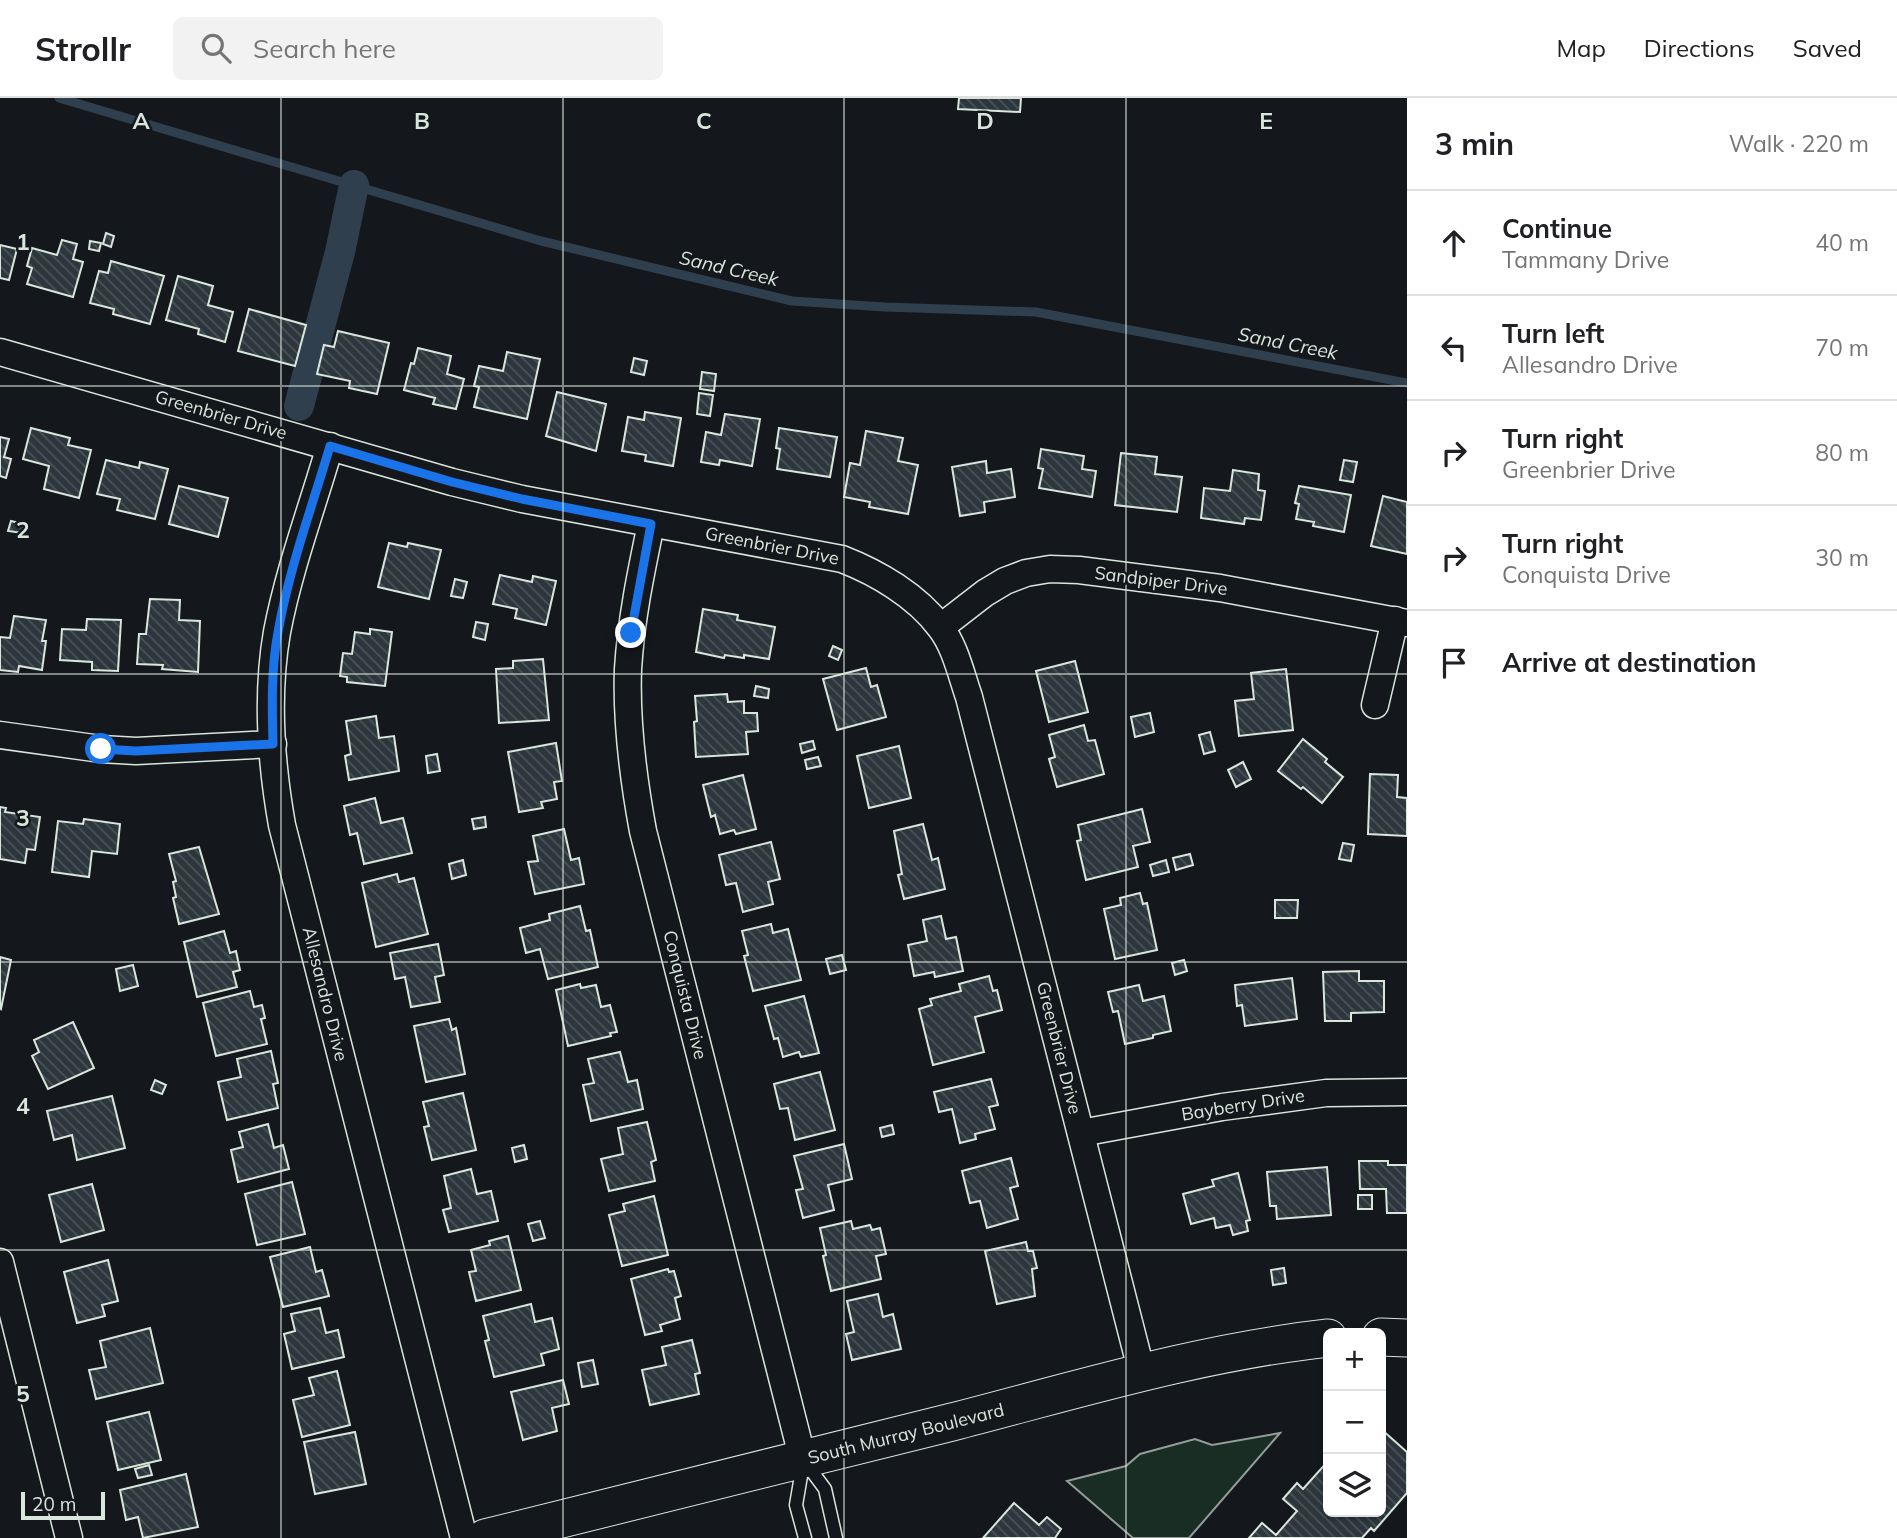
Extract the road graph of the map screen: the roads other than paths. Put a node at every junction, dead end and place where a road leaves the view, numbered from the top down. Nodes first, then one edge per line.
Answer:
1 (0, 352) edge
2 (330, 446) junction
3 (651, 524) junction
4 (1401, 622) edge
5 (941, 627) junction
6 (1376, 705) dead end
7 (0, 735) edge
8 (273, 744) junction
9 (1407, 1092) edge
10 (1081, 1133) junction
11 (0, 1262) edge
12 (1386, 1337) edge
13 (1407, 1338) edge
14 (1323, 1339) edge
15 (1142, 1373) junction
16 (803, 1460) junction
17 (69, 1538) edge
18 (464, 1538) edge
19 (485, 1538) edge
20 (805, 1538) edge
21 (835, 1538) edge

1 - 2 street, Greenbrier Drive
2 - 3 street, Greenbrier Drive
2 - 8 street, Allesandro Drive
3 - 5 street, Greenbrier Drive
3 - 16 street, Conquista Drive
4 - 5 street, Sandpiper Drive
4 - 6 street, Sandpiper Drive
5 - 10 street, Greenbrier Drive
7 - 8 street
8 - 18 street, Allesandro Drive
9 - 10 street, Bayberry Drive
10 - 15 street, Greenbrier Drive
11 - 17 street
12 - 13 main road
14 - 15 main road, South Murray Boulevard
15 - 16 main road, South Murray Boulevard
16 - 19 main road, South Murray Boulevard
16 - 20 lane
16 - 21 lane

